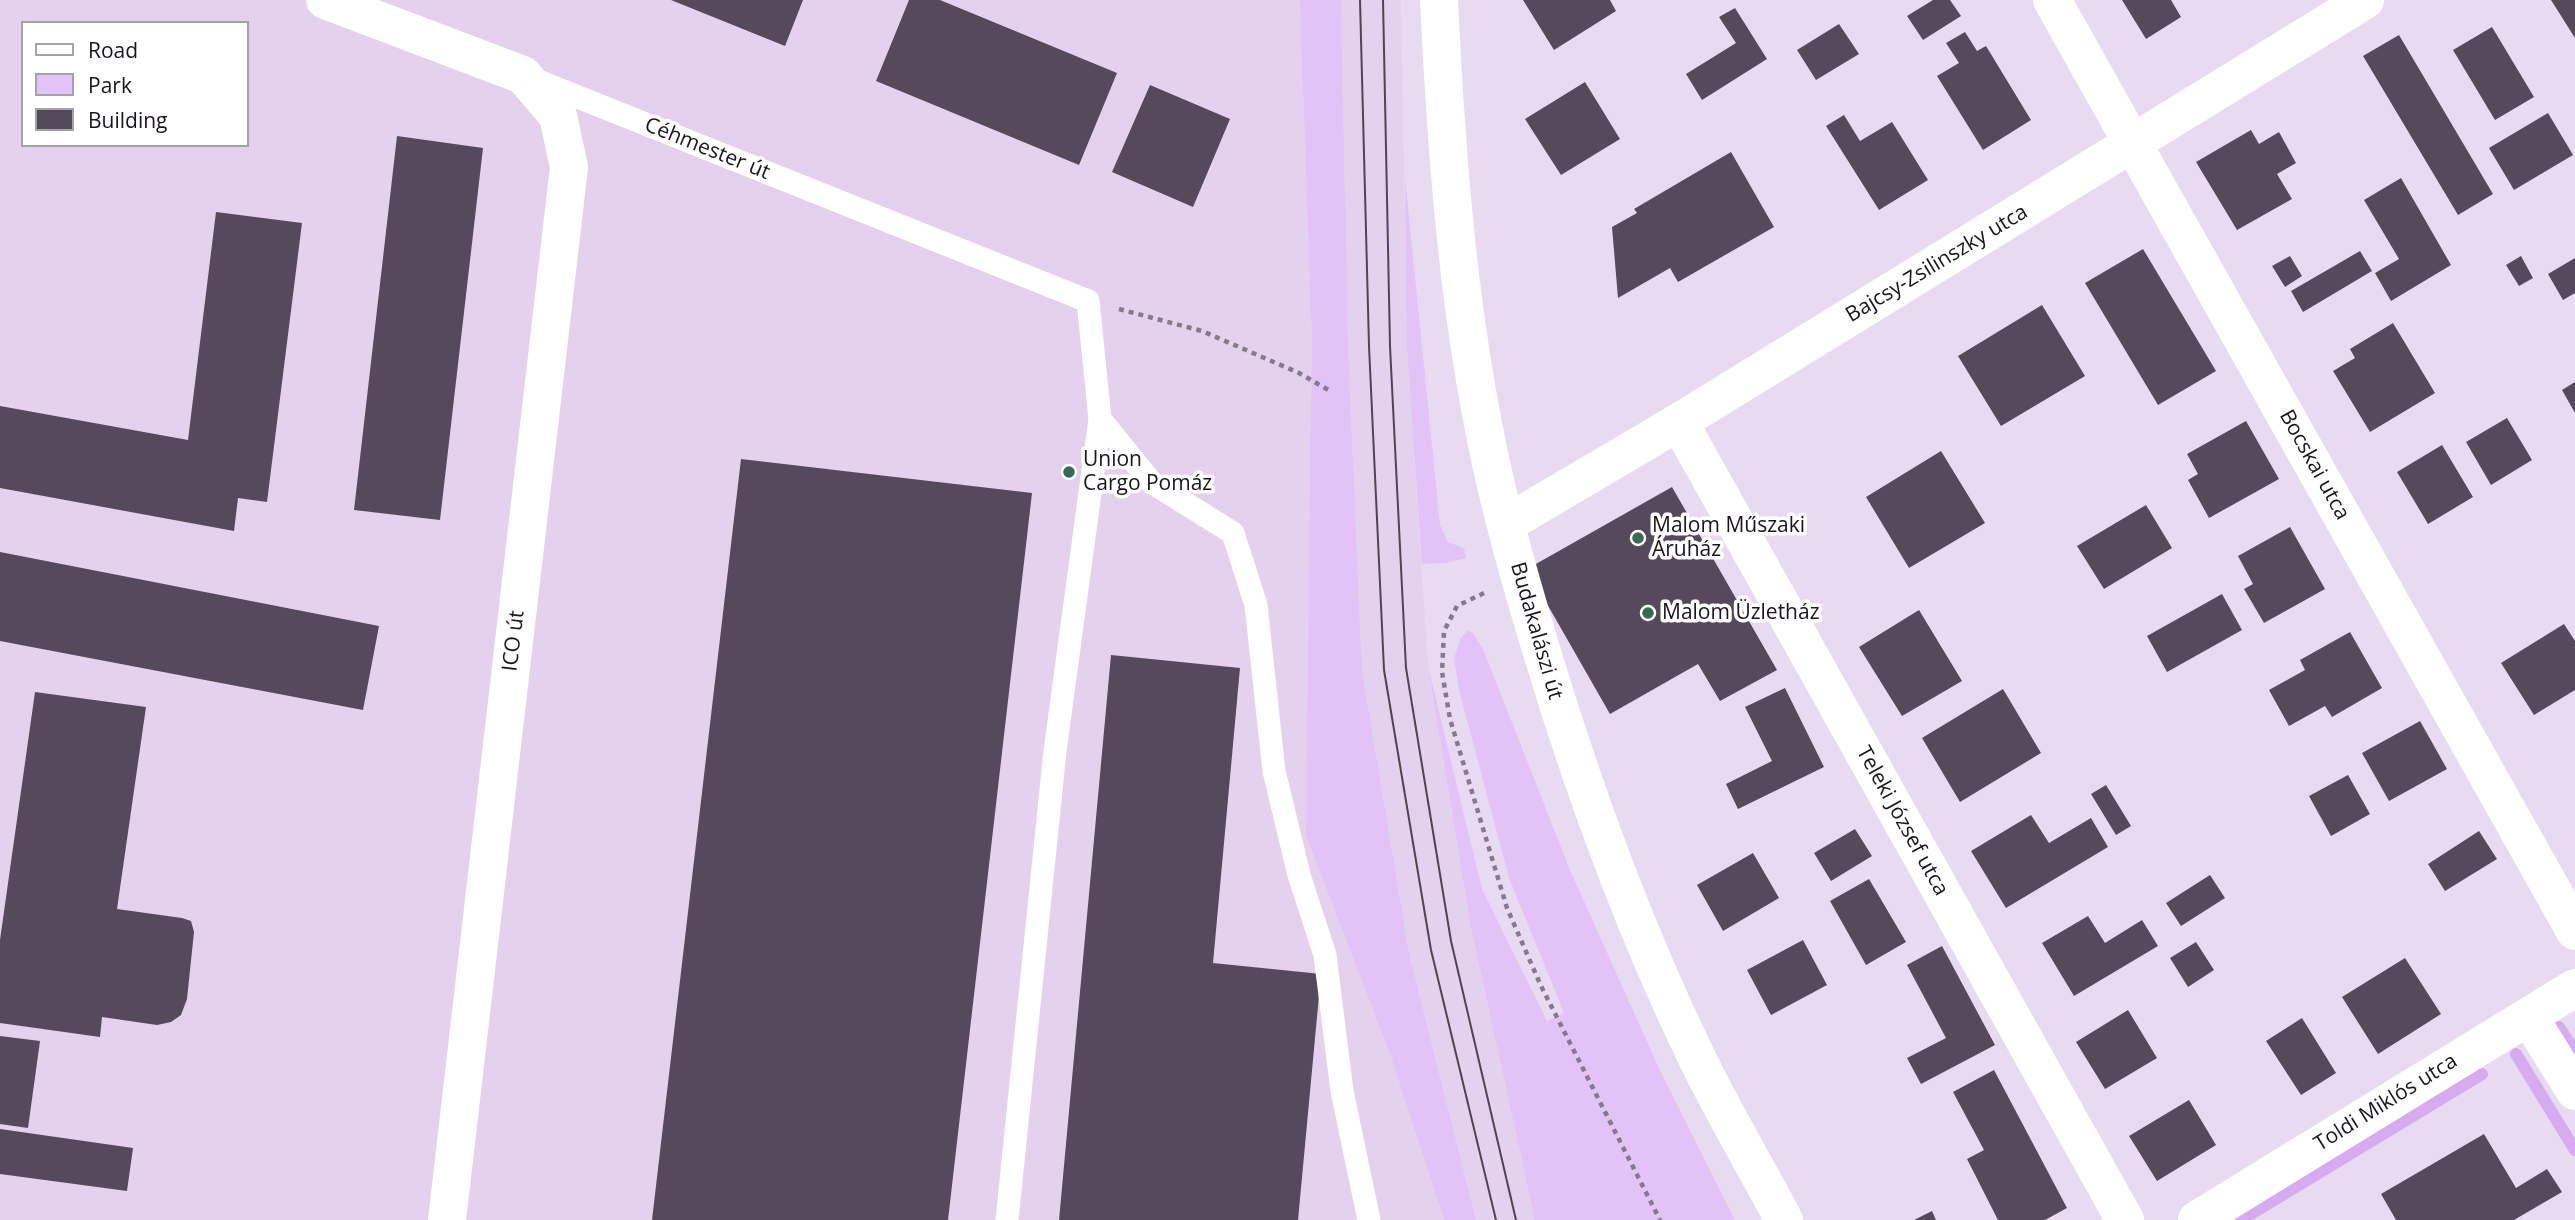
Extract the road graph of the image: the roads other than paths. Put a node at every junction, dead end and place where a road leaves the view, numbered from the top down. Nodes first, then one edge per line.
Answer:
1 (325, 0) edge
2 (1439, 0) edge
3 (2052, 0) edge
4 (2365, 0) edge
5 (523, 75) junction
6 (2134, 144) junction
7 (1100, 419) junction
8 (1679, 422) junction
9 (1506, 524) junction
10 (2575, 931) edge
11 (2575, 988) edge
12 (2529, 1017) junction
13 (2575, 1091) edge
14 (447, 1220) edge
15 (1007, 1220) edge
16 (1369, 1220) edge
17 (1784, 1220) edge
18 (2125, 1220) edge
19 (2197, 1220) edge

1 - 5 street, Céhmester út
2 - 9 street, Budakalászi út
3 - 6 street, Bocskai utca
4 - 6 street, Bajcsy-Zsilinszky utca
5 - 7 lane, Céhmester út
5 - 14 street, ICO út
6 - 8 street, Bajcsy-Zsilinszky utca
6 - 10 street, Bocskai utca
7 - 15 lane
7 - 16 lane
8 - 9 street, Bajcsy-Zsilinszky utca
8 - 18 street, Teleki József utca
9 - 17 street, Budakalászi út
11 - 12 street, Toldi Miklós utca
12 - 13 street
12 - 19 street, Toldi Miklós utca

